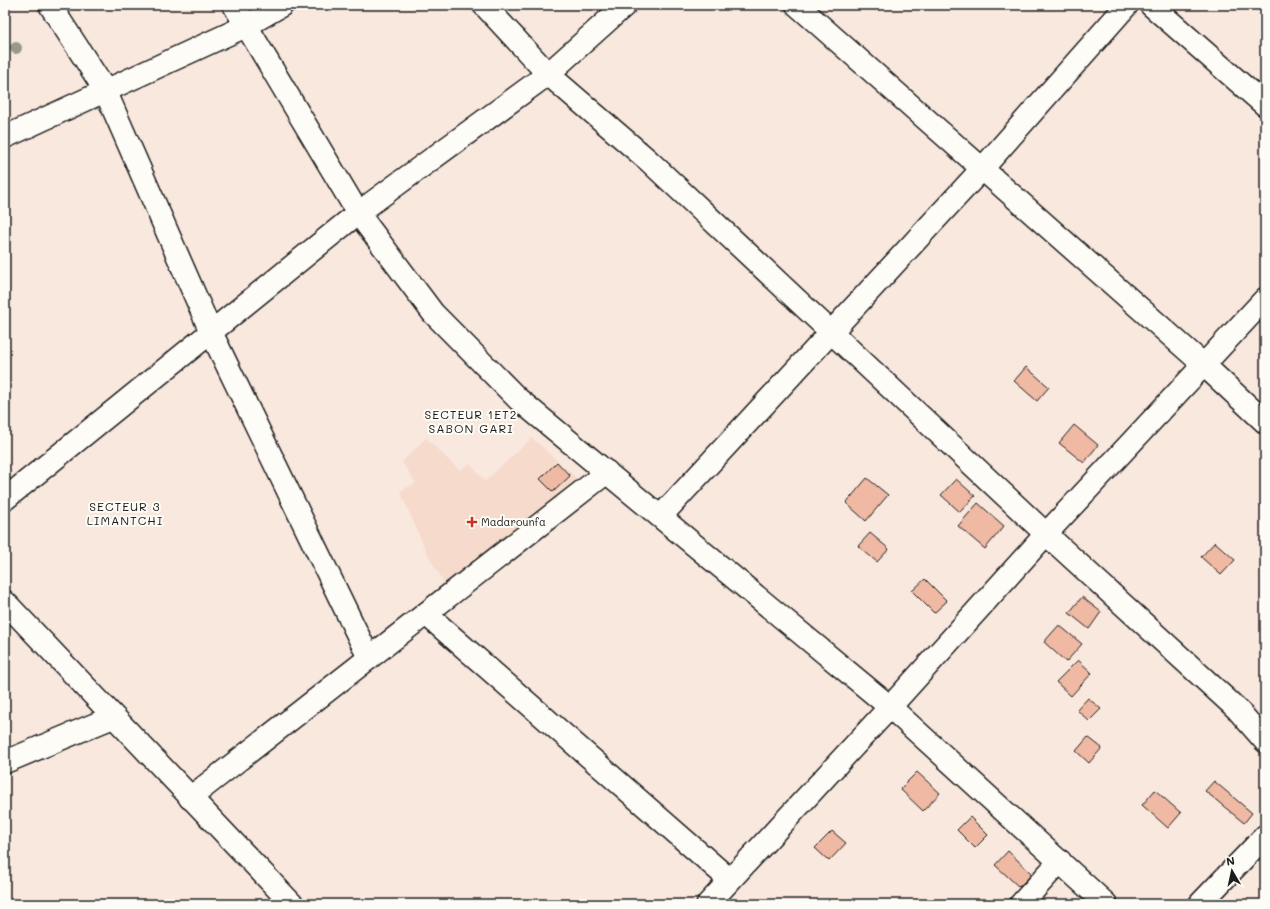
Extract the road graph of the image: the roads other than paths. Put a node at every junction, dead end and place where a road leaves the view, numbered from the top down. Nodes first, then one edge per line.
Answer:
1 (50, 5) edge
2 (234, 5) edge
3 (282, 5) edge
4 (484, 5) edge
5 (625, 5) edge
6 (797, 5) edge
7 (1127, 5) edge
8 (1151, 5) edge
9 (246, 26) junction
10 (548, 74) junction
11 (105, 90) junction
12 (1265, 105) edge
13 (5, 137) edge
14 (982, 169) junction
15 (358, 213) junction
16 (1265, 299) edge
17 (211, 332) junction
18 (830, 333) junction
19 (1204, 365) junction
20 (1265, 422) edge
21 (607, 472) junction
22 (5, 499) edge
23 (661, 516) junction
24 (1046, 534) junction
25 (5, 602) edge
26 (426, 614) junction
27 (368, 658) junction
28 (890, 707) junction
29 (113, 717) junction
30 (1265, 741) edge
31 (5, 762) edge
32 (190, 798) junction
33 (1265, 836) edge
34 (1060, 861) junction
35 (730, 880) junction
36 (292, 904) edge
37 (708, 904) edge
38 (1021, 904) edge
39 (1106, 904) edge
40 (1200, 904) edge

1 - 11 street
2 - 9 street
3 - 9 street
4 - 10 street
5 - 10 street
6 - 14 street
7 - 14 street
8 - 12 street
9 - 11 street
9 - 15 street
10 - 15 street
10 - 18 street
11 - 13 street
11 - 17 street
14 - 18 street
14 - 19 street
15 - 17 street
15 - 21 street
16 - 19 street
17 - 22 street
17 - 27 street
18 - 23 street
18 - 24 street
19 - 20 street
19 - 24 street
21 - 23 street
21 - 26 street
23 - 28 street
24 - 28 street
24 - 30 street
25 - 29 street
26 - 27 street
26 - 35 street
27 - 32 street
28 - 34 street
28 - 35 street
29 - 31 street
29 - 32 street
32 - 36 street
33 - 40 street
34 - 38 street
34 - 39 street
35 - 37 street

